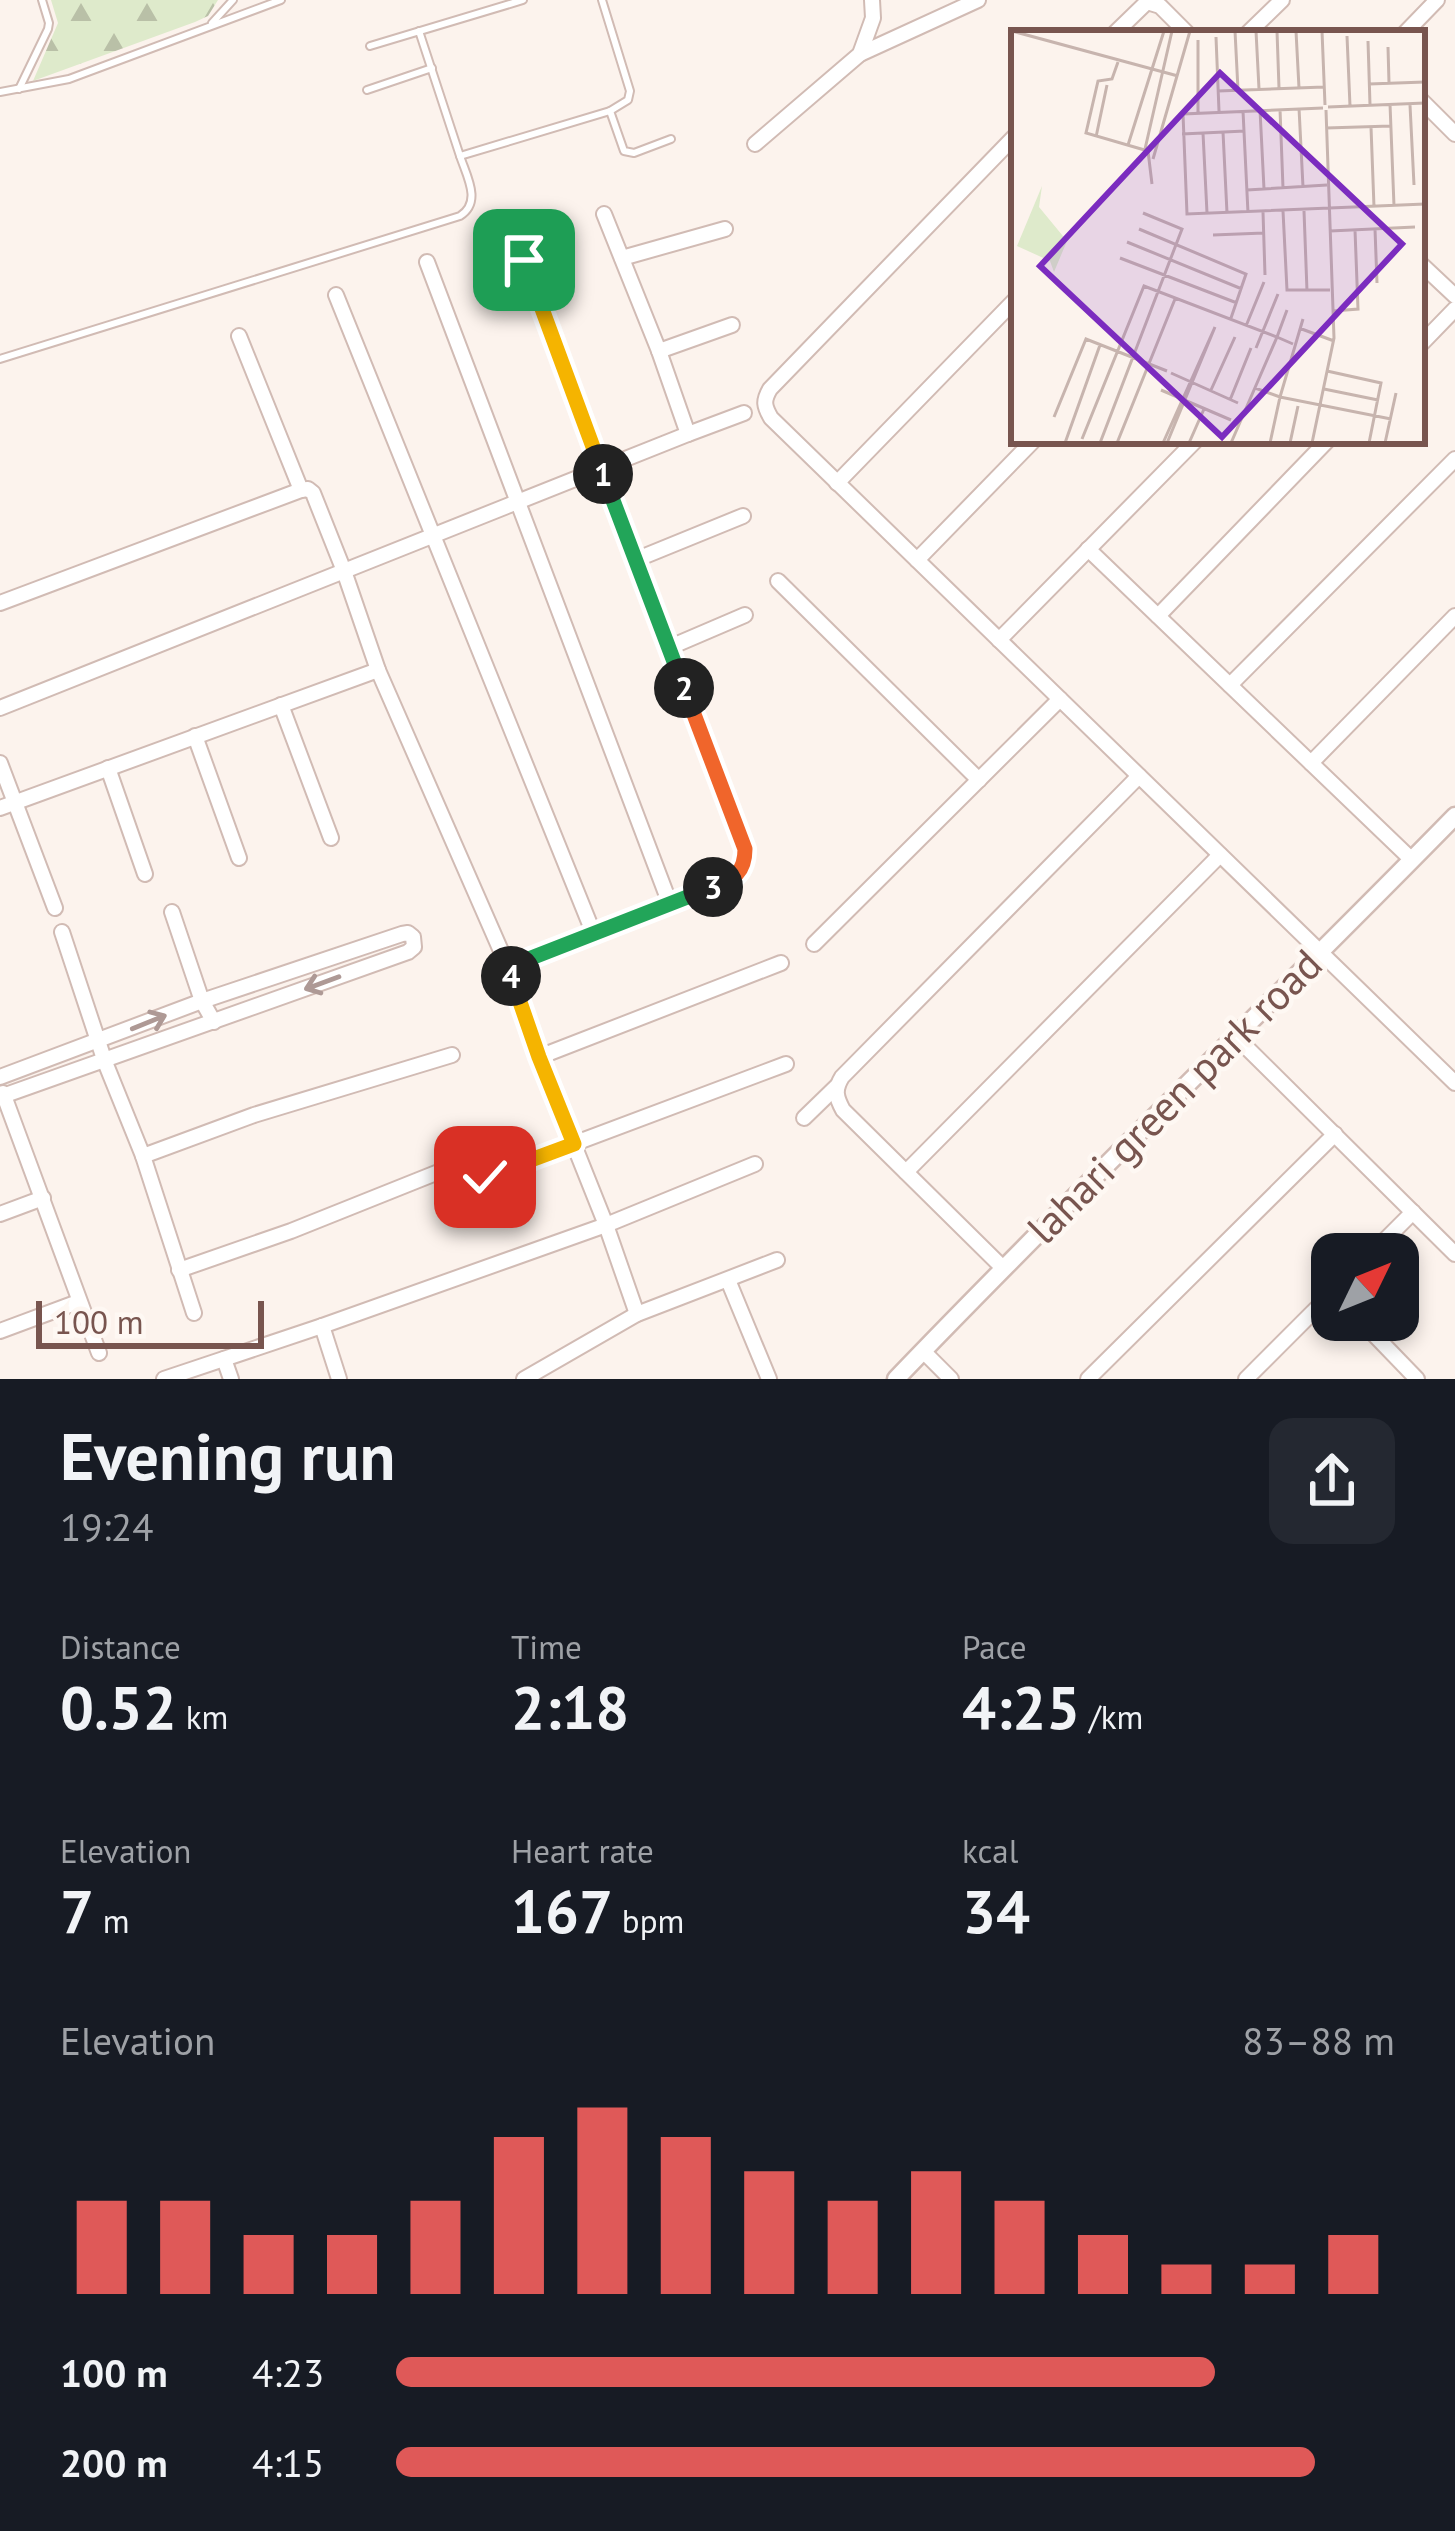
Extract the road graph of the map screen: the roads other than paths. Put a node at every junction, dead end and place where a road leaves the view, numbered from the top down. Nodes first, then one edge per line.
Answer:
1 (42, 0) edge
2 (233, 0) edge
3 (281, 0) edge
4 (523, 0) edge
5 (602, 0) edge
6 (872, 0) edge
7 (978, 0) edge
8 (1282, 0) edge
9 (1437, 0) edge
10 (1153, 1) edge
11 (209, 25) junction
12 (1118, 30) edge
13 (1184, 30) edge
14 (1250, 30) edge
15 (1408, 30) edge
16 (419, 31) junction
17 (370, 46) dead end
18 (860, 54) junction
19 (432, 68) junction
20 (20, 89) junction
21 (367, 89) dead end
22 (0, 92) edge
23 (1425, 104) edge
24 (610, 111) junction
25 (1455, 134) edge
26 (671, 139) dead end
27 (1011, 140) edge
28 (755, 144) dead end
29 (460, 156) junction
30 (604, 214) dead end
31 (725, 229) dead end
32 (622, 258) junction
33 (524, 260) dead end
34 (427, 262) dead end
35 (1425, 268) edge
36 (337, 295) dead end
37 (1455, 296) edge
38 (1011, 304) edge
39 (1455, 309) edge
40 (732, 325) dead end
41 (238, 336) dead end
42 (1425, 340) edge
43 (659, 351) junction
44 (0, 359) edge
45 (744, 413) dead end
46 (688, 434) junction
47 (1030, 444) edge
48 (1192, 444) edge
49 (1324, 444) edge
50 (1455, 459) edge
51 (601, 470) junction
52 (838, 483) junction
53 (301, 490) junction
54 (518, 503) junction
55 (743, 516) dead end
56 (434, 536) junction
57 (1088, 549) junction
58 (635, 560) junction
59 (917, 560) junction
60 (344, 571) junction
61 (778, 581) dead end
62 (0, 603) edge
63 (746, 615) dead end
64 (1158, 616) junction
65 (1455, 616) edge
66 (999, 640) junction
67 (668, 648) junction
68 (378, 670) junction
69 (1230, 686) junction
70 (1060, 699) junction
71 (281, 705) junction
72 (0, 708) edge
73 (195, 736) junction
74 (0, 763) edge
75 (1311, 764) junction
76 (108, 767) junction
77 (1138, 776) junction
78 (979, 780) junction
79 (8, 804) edge
80 (1455, 816) edge
81 (331, 838) dead end
82 (1220, 855) junction
83 (239, 858) dead end
84 (1412, 860) junction
85 (145, 874) dead end
86 (670, 904) junction
87 (55, 908) dead end
88 (172, 913) dead end
89 (62, 932) dead end
90 (593, 932) junction
91 (814, 944) dead end
92 (1320, 952) junction
93 (781, 963) dead end
94 (508, 967) junction
95 (202, 1001) junction
96 (214, 1022) junction
97 (1237, 1038) junction
98 (98, 1042) junction
99 (452, 1055) dead end
100 (539, 1057) junction
101 (105, 1062) junction
102 (786, 1064) dead end
103 (1455, 1083) edge
104 (837, 1086) junction
105 (1, 1088) edge
106 (804, 1118) dead end
107 (1335, 1134) junction
108 (574, 1144) junction
109 (143, 1156) junction
110 (466, 1161) dead end
111 (755, 1164) dead end
112 (906, 1172) junction
113 (485, 1177) dead end
114 (43, 1198) junction
115 (1414, 1212) junction
116 (0, 1214) edge
117 (606, 1225) junction
118 (1392, 1233) edge
119 (1455, 1254) edge
120 (777, 1260) dead end
121 (1003, 1267) junction
122 (179, 1270) junction
123 (728, 1280) junction
124 (78, 1302) junction
125 (194, 1313) dead end
126 (637, 1314) junction
127 (1311, 1314) edge
128 (322, 1327) junction
129 (0, 1330) edge
130 (1380, 1341) edge
131 (923, 1351) junction
132 (99, 1352) dead end
133 (224, 1359) junction
134 (164, 1379) edge
135 (231, 1379) edge
136 (339, 1379) edge
137 (524, 1379) edge
138 (769, 1379) edge
139 (896, 1379) edge
140 (951, 1379) edge
141 (1088, 1379) edge
142 (1246, 1379) edge
143 (1417, 1379) edge

1 - 20 lane
2 - 11 lane
3 - 11 lane
4 - 16 lane
5 - 24 lane
6 - 18 street
7 - 18 street
8 - 14 street
9 - 15 street
10 - 12 street
10 - 13 street
11 - 20 lane
16 - 17 lane
16 - 19 lane
18 - 28 street
19 - 21 lane
19 - 29 lane
20 - 22 lane
23 - 25 street
24 - 26 lane
24 - 29 lane
27 - 52 street
29 - 44 lane
30 - 32 street
31 - 32 street
32 - 43 street
33 - 51 street
34 - 54 street
35 - 37 street
36 - 56 street
38 - 52 street
39 - 42 street
40 - 43 street
41 - 53 street
43 - 46 street
45 - 46 street
46 - 51 street
47 - 59 street
48 - 57 street
49 - 64 street
50 - 69 street
51 - 54 street
51 - 58 street
52 - 59 street
53 - 60 street
53 - 62 street
54 - 56 street
54 - 86 street
55 - 58 street
56 - 60 street
56 - 90 street
57 - 64 street
57 - 66 street
58 - 67 street
59 - 66 street
60 - 68 street
60 - 72 street
61 - 78 street
63 - 67 street
64 - 69 street
65 - 75 street
66 - 70 street
67 - 86 street
68 - 71 street
68 - 94 street
69 - 75 street
70 - 77 street
70 - 78 street
71 - 73 street
71 - 81 street
73 - 76 street
73 - 83 street
74 - 79 street
75 - 84 street
76 - 79 street
76 - 85 street
77 - 82 street
77 - 104 street
78 - 91 street
79 - 87 street
80 - 84 street, lahari green park road
82 - 92 street
82 - 112 street
84 - 92 street, lahari green park road
86 - 90 street
88 - 95 street
89 - 98 street
90 - 94 street
92 - 97 street, lahari green park road
92 - 103 street
93 - 100 street
94 - 100 street
95 - 96 street
95 -> 96 street
98 -> 95 street
96 - 101 street
97 - 107 street
97 - 121 street, lahari green park road
98 - 101 street
98 - 105 street
99 - 109 street
100 - 108 street
101 - 105 street
101 - 109 street
102 - 108 street
104 - 106 street
104 - 112 street
105 - 114 street
107 - 115 street
107 - 141 street
108 - 113 street
108 - 117 street
109 - 122 street
110 - 122 street
111 - 117 street
112 - 121 street
114 - 116 street
114 - 124 street
115 - 118 street
115 - 119 street
117 - 126 street
117 - 128 street
120 - 123 street
121 - 131 street, lahari green park road
122 - 125 street
123 - 126 street
123 - 138 street
124 - 129 street
124 - 132 street
126 - 137 street
127 - 142 street
128 - 133 street
128 - 136 street
130 - 143 street
131 - 139 street, lahari green park road
131 - 140 street
133 - 134 street
133 - 135 street

